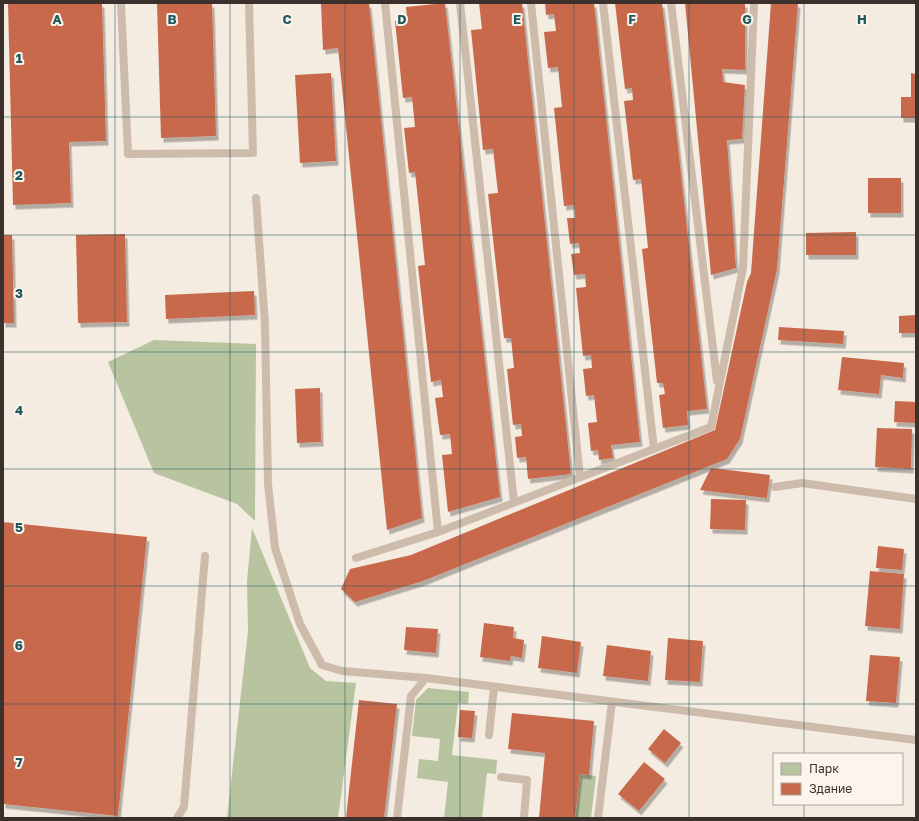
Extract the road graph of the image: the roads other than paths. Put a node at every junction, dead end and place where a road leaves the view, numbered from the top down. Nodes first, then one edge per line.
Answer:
1 (121, 3) edge
2 (249, 3) edge
3 (385, 3) edge
4 (460, 3) edge
5 (531, 3) edge
6 (603, 3) edge
7 (671, 3) edge
8 (754, 3) edge
9 (256, 198) dead end
10 (718, 389) junction
11 (654, 449) junction
12 (580, 477) junction
13 (774, 487) dead end
14 (916, 500) edge
15 (514, 502) junction
16 (438, 532) junction
17 (205, 556) dead end
18 (356, 558) dead end
19 (426, 678) junction
20 (494, 686) junction
21 (612, 702) junction
22 (489, 735) dead end
23 (916, 740) edge
24 (501, 777) dead end
25 (177, 818) edge
26 (397, 818) edge
27 (524, 818) edge
28 (598, 818) edge

1 - 2 lane
3 - 16 lane
4 - 15 lane
5 - 12 lane
6 - 11 lane
7 - 10 lane
8 - 10 lane
9 - 19 lane
10 - 11 lane
11 - 12 lane
12 - 15 lane
13 - 14 lane
15 - 16 lane
16 - 18 lane
17 - 25 lane
19 - 20 lane
19 - 26 lane
20 - 21 lane
20 - 22 lane
21 - 23 lane
21 - 28 lane
24 - 27 lane

